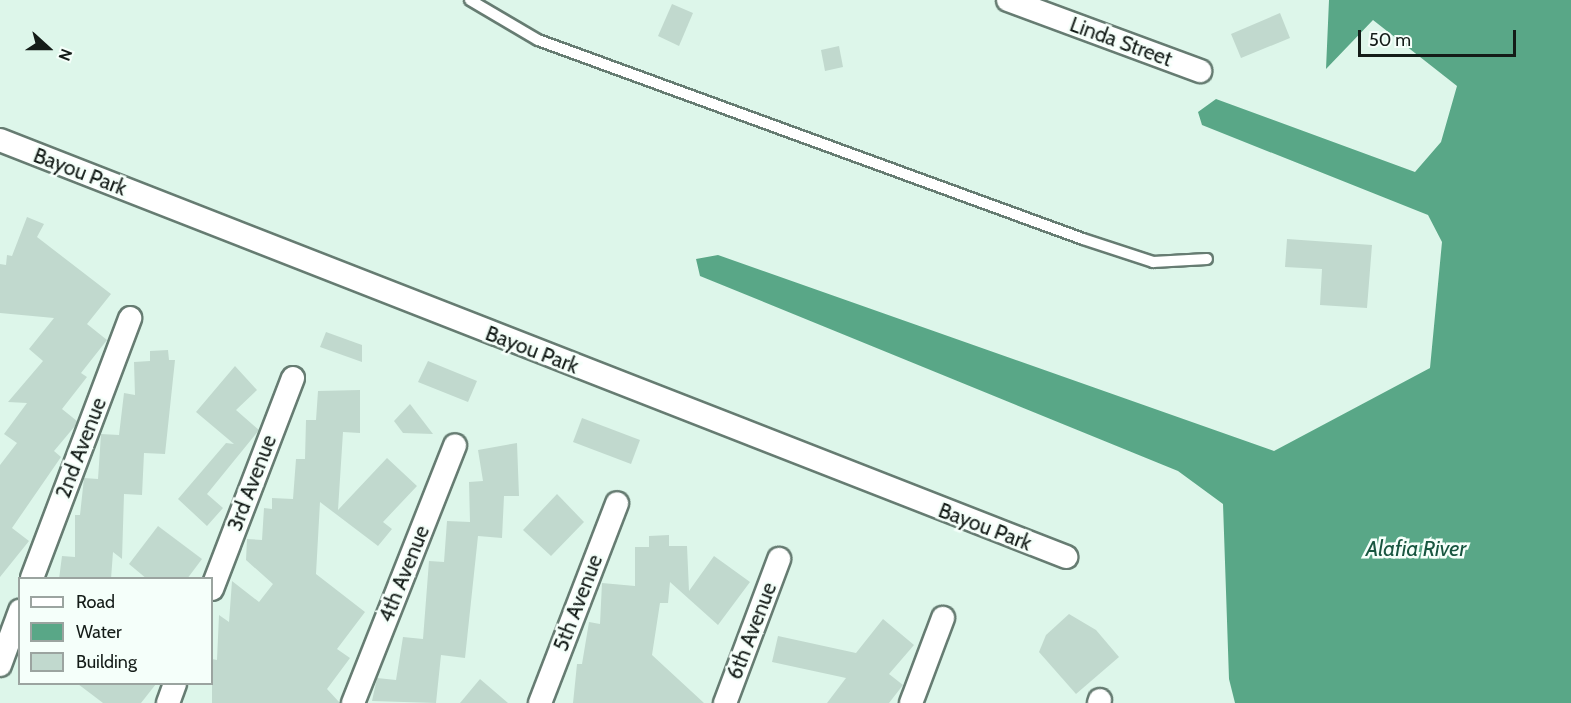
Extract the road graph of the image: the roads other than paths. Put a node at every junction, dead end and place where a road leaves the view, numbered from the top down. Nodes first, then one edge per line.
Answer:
1 (470, 0) edge
2 (1008, 0) edge
3 (1200, 71) dead end
4 (0, 140) edge
5 (1207, 258) dead end
6 (130, 318) dead end
7 (292, 378) dead end
8 (455, 446) dead end
9 (617, 503) dead end
10 (1066, 557) dead end
11 (779, 559) dead end
12 (33, 577) edge
13 (213, 586) edge
14 (943, 618) dead end
15 (11, 620) edge
16 (0, 664) edge
17 (175, 685) edge
18 (168, 703) edge
19 (353, 703) edge
20 (540, 703) edge
21 (724, 703) edge
22 (910, 703) edge

1 - 5 lane
2 - 3 street, Linda Street
4 - 10 street, Bayou Park
6 - 12 street, 2nd Avenue
7 - 13 street, 3rd Avenue
8 - 19 street, 4th Avenue
9 - 20 street, 5th Avenue
11 - 21 street, 6th Avenue
14 - 22 street
15 - 16 street
17 - 18 street

